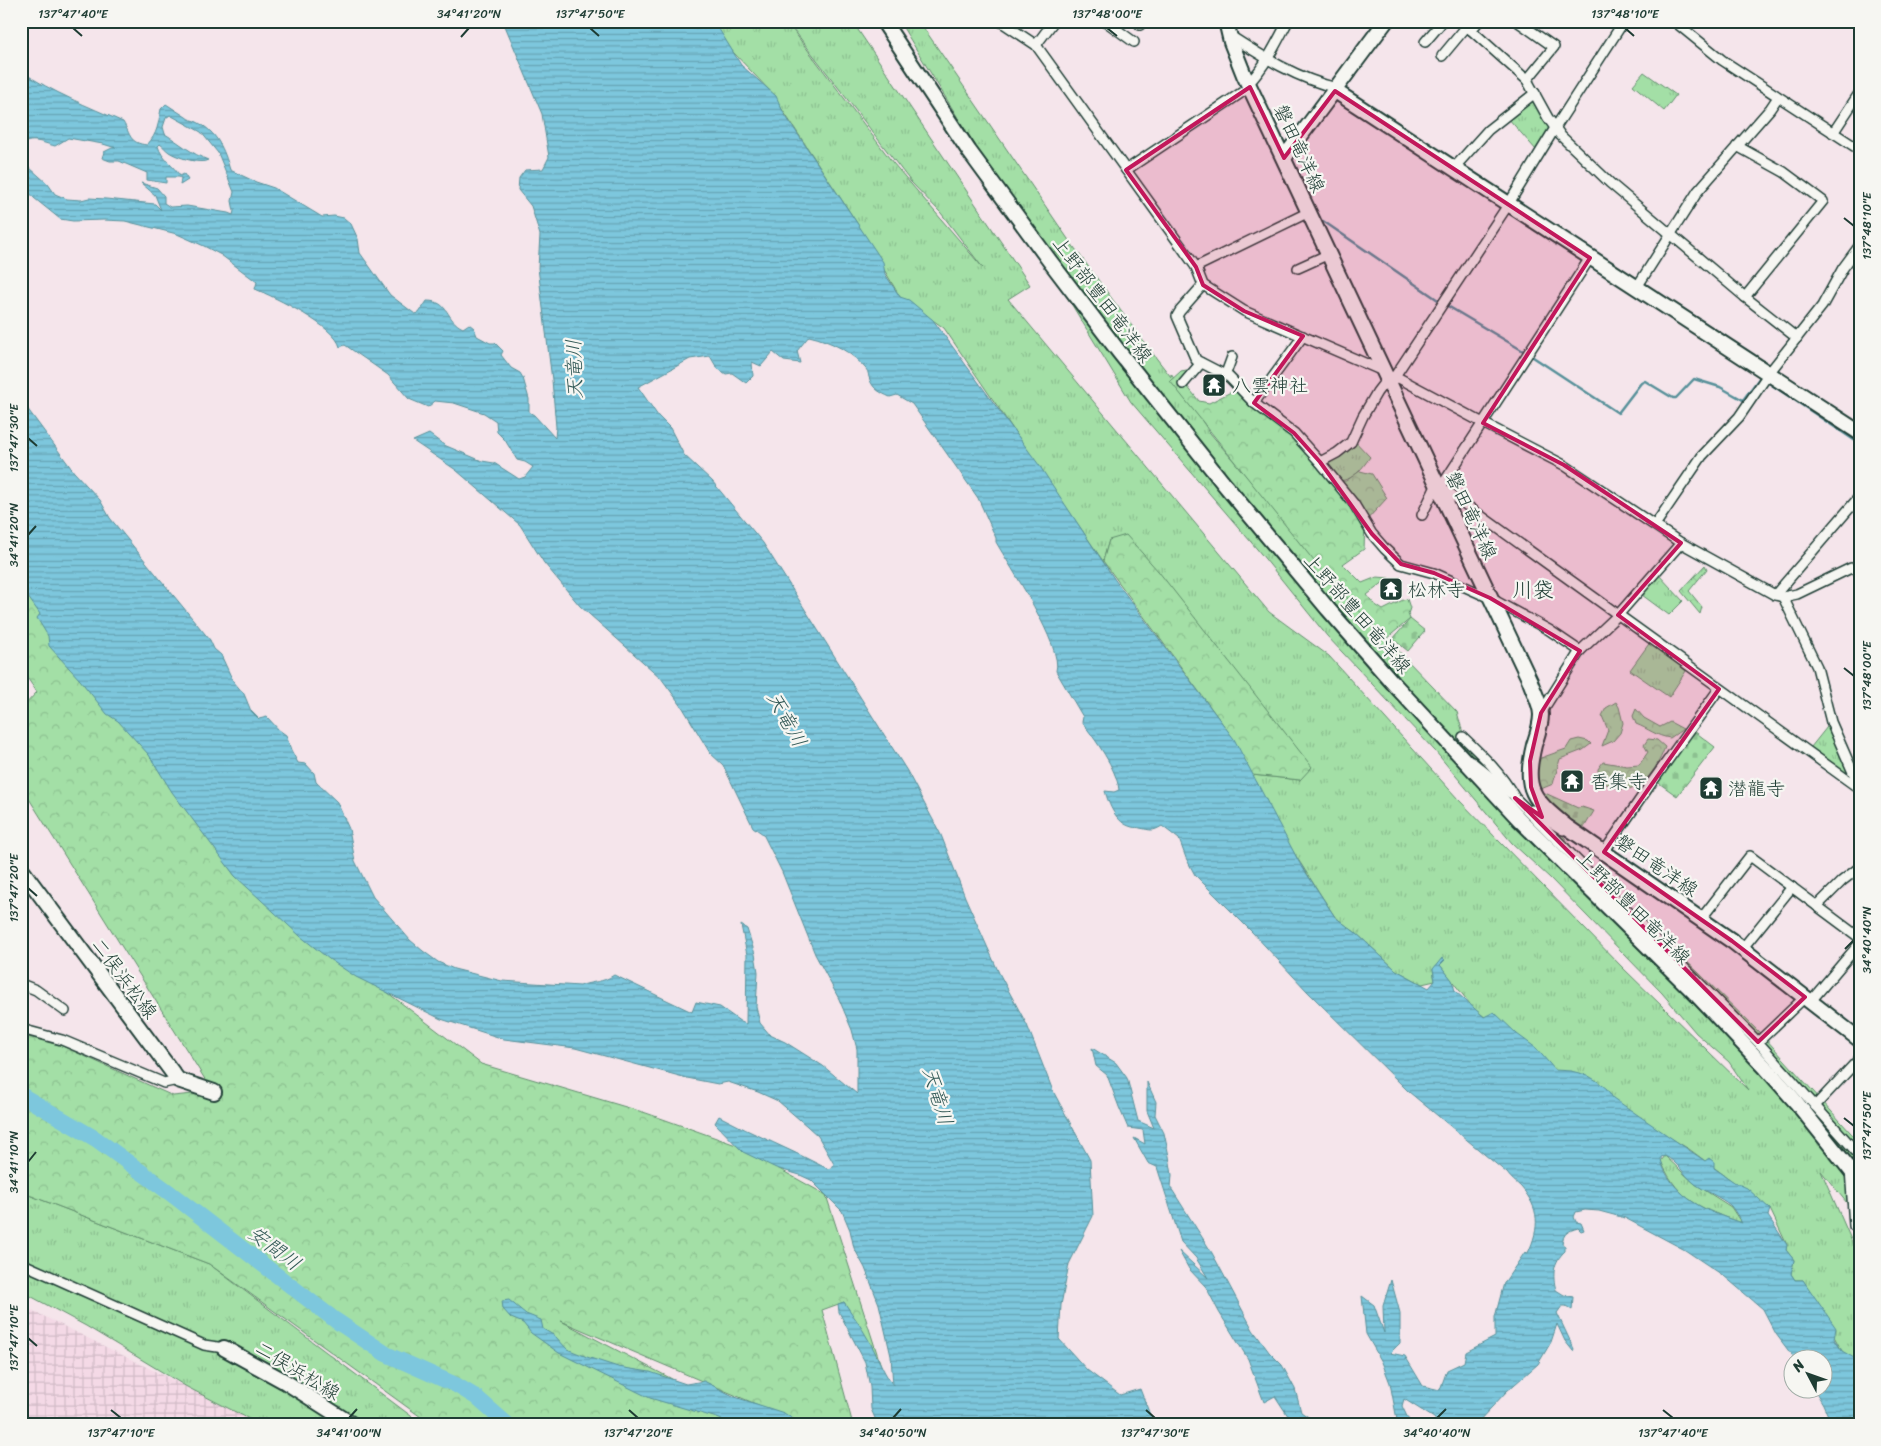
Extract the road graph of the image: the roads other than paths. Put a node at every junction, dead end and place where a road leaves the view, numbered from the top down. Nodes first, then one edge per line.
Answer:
1 (883, 21) edge
2 (1000, 21) edge
3 (1054, 21) edge
4 (1105, 21) edge
5 (1288, 21) edge
6 (1442, 21) edge
7 (1479, 21) edge
8 (1517, 21) edge
9 (1624, 21) edge
10 (1674, 21) edge
11 (1383, 22) edge
12 (1466, 26) edge
13 (1228, 28) edge
14 (1134, 42) dead end
15 (1425, 42) dead end
16 (1036, 45) junction
17 (1442, 56) dead end
18 (1268, 60) junction
19 (1527, 80) junction
20 (1249, 86) junction
21 (1336, 89) junction
22 (1860, 92) edge
23 (1535, 93) junction
24 (1778, 97) junction
25 (1555, 128) junction
26 (1832, 133) junction
27 (1737, 146) junction
28 (1860, 150) edge
29 (1284, 158) junction
30 (1453, 169) junction
31 (1126, 170) junction
32 (1508, 205) junction
33 (1309, 212) junction
34 (1672, 233) junction
35 (1860, 245) edge
36 (1328, 254) junction
37 (1590, 258) junction
38 (1196, 267) junction
39 (1298, 268) dead end
40 (1203, 285) junction
41 (1637, 287) junction
42 (1745, 297) junction
43 (1303, 336) junction
44 (1797, 338) junction
45 (1232, 357) dead end
46 (1201, 363) junction
47 (1768, 373) junction
48 (1225, 376) junction
49 (1389, 377) junction
50 (1183, 384) dead end
51 (1254, 403) junction
52 (1482, 424) junction
53 (1860, 433) edge
54 (1320, 462) junction
55 (1439, 486) junction
56 (1860, 496) edge
57 (1422, 515) dead end
58 (1655, 525) junction
59 (1681, 543) junction
60 (1860, 571) edge
61 (1779, 596) junction
62 (1490, 598) junction
63 (1618, 615) junction
64 (1580, 651) junction
65 (1719, 689) junction
66 (1541, 713) junction
67 (1463, 737) dead end
68 (1461, 756) junction
69 (1860, 789) edge
70 (1514, 798) junction
71 (1567, 827) junction
72 (1604, 852) junction
73 (1860, 867) edge
74 (21, 868) edge
75 (1792, 887) junction
76 (1817, 906) junction
77 (1701, 918) junction
78 (1860, 938) edge
79 (1860, 943) edge
80 (1742, 949) junction
81 (21, 984) edge
82 (1808, 1000) junction
83 (65, 1011) dead end
84 (21, 1029) edge
85 (1860, 1040) edge
86 (1758, 1042) junction
87 (1860, 1058) edge
88 (178, 1080) junction
89 (214, 1092) dead end
90 (1815, 1106) junction
91 (1860, 1156) edge
92 (1850, 1169) junction
93 (1860, 1182) edge
94 (1854, 1226) dead end
95 (21, 1263) edge
96 (224, 1348) joint
97 (353, 1425) edge

1 - 68 main road, 上野部豊田竜洋線
2 - 16 street
3 - 16 street
4 - 14 street
5 - 18 street
6 - 15 street
7 - 12 street
8 - 19 street
9 - 25 street
10 - 24 street
11 - 21 main road
12 - 17 street
12 - 19 street
13 - 18 street
13 - 20 main road, 磐田竜洋線
16 - 31 street
18 - 20 street
18 - 21 street
19 - 23 street
20 - 29 main road, 磐田竜洋線
20 - 31 street
21 - 29 main road
21 - 30 main road
22 - 26 street
23 - 25 street
23 - 30 street
24 - 26 street
24 - 27 street
25 - 32 street
25 - 34 street
26 - 28 street
27 - 34 street
27 - 42 street
29 - 33 main road, 磐田竜洋線
30 - 32 main road
31 - 38 street
32 - 37 main road
32 - 49 street
33 - 36 main road, 磐田竜洋線
33 - 38 street
34 - 41 street
34 - 42 street
35 - 44 street
36 - 39 street
36 - 49 main road, 磐田竜洋線
37 - 41 main road
37 - 52 street
38 - 40 street
40 - 43 street
40 - 46 street
41 - 47 main road
42 - 44 street
43 - 49 street
43 - 51 street
44 - 47 street
45 - 48 street
46 - 48 street
46 - 50 street
47 - 53 main road
47 - 58 street
48 - 51 street
49 - 52 street
49 - 54 street
49 - 55 main road, 磐田竜洋線
51 - 54 street
52 - 55 street
52 - 58 street
54 - 62 street
55 - 57 street
55 - 62 main road, 磐田竜洋線
55 - 63 street
56 - 61 street
58 - 59 street
59 - 61 street
59 - 63 street
60 - 61 street
61 - 69 street
62 - 64 street
62 - 66 main road, 磐田竜洋線
63 - 64 street
63 - 65 street
64 - 66 street
65 - 69 street
65 - 72 street
66 - 71 main road, 磐田竜洋線
67 - 70 street
68 - 70 street
68 - 92 main road, 上野部豊田竜洋線
70 - 71 street
70 - 86 street
71 - 72 main road, 磐田竜洋線
72 - 77 main road, 磐田竜洋線
73 - 76 street
74 - 88 main road, 二俣浜松線
75 - 76 street
75 - 77 street
75 - 80 street
76 - 78 street
77 - 80 main road, 磐田竜洋線
79 - 82 street
80 - 82 main road, 磐田竜洋線
81 - 83 street
82 - 85 main road, 磐田竜洋線
82 - 86 street
84 - 88 street
86 - 90 street
87 - 90 street
88 - 89 main road
90 - 91 street
92 - 93 main road, 上野部豊田竜洋線
92 - 94 street
95 - 96 street
96 - 97 main road, 二俣浜松線

